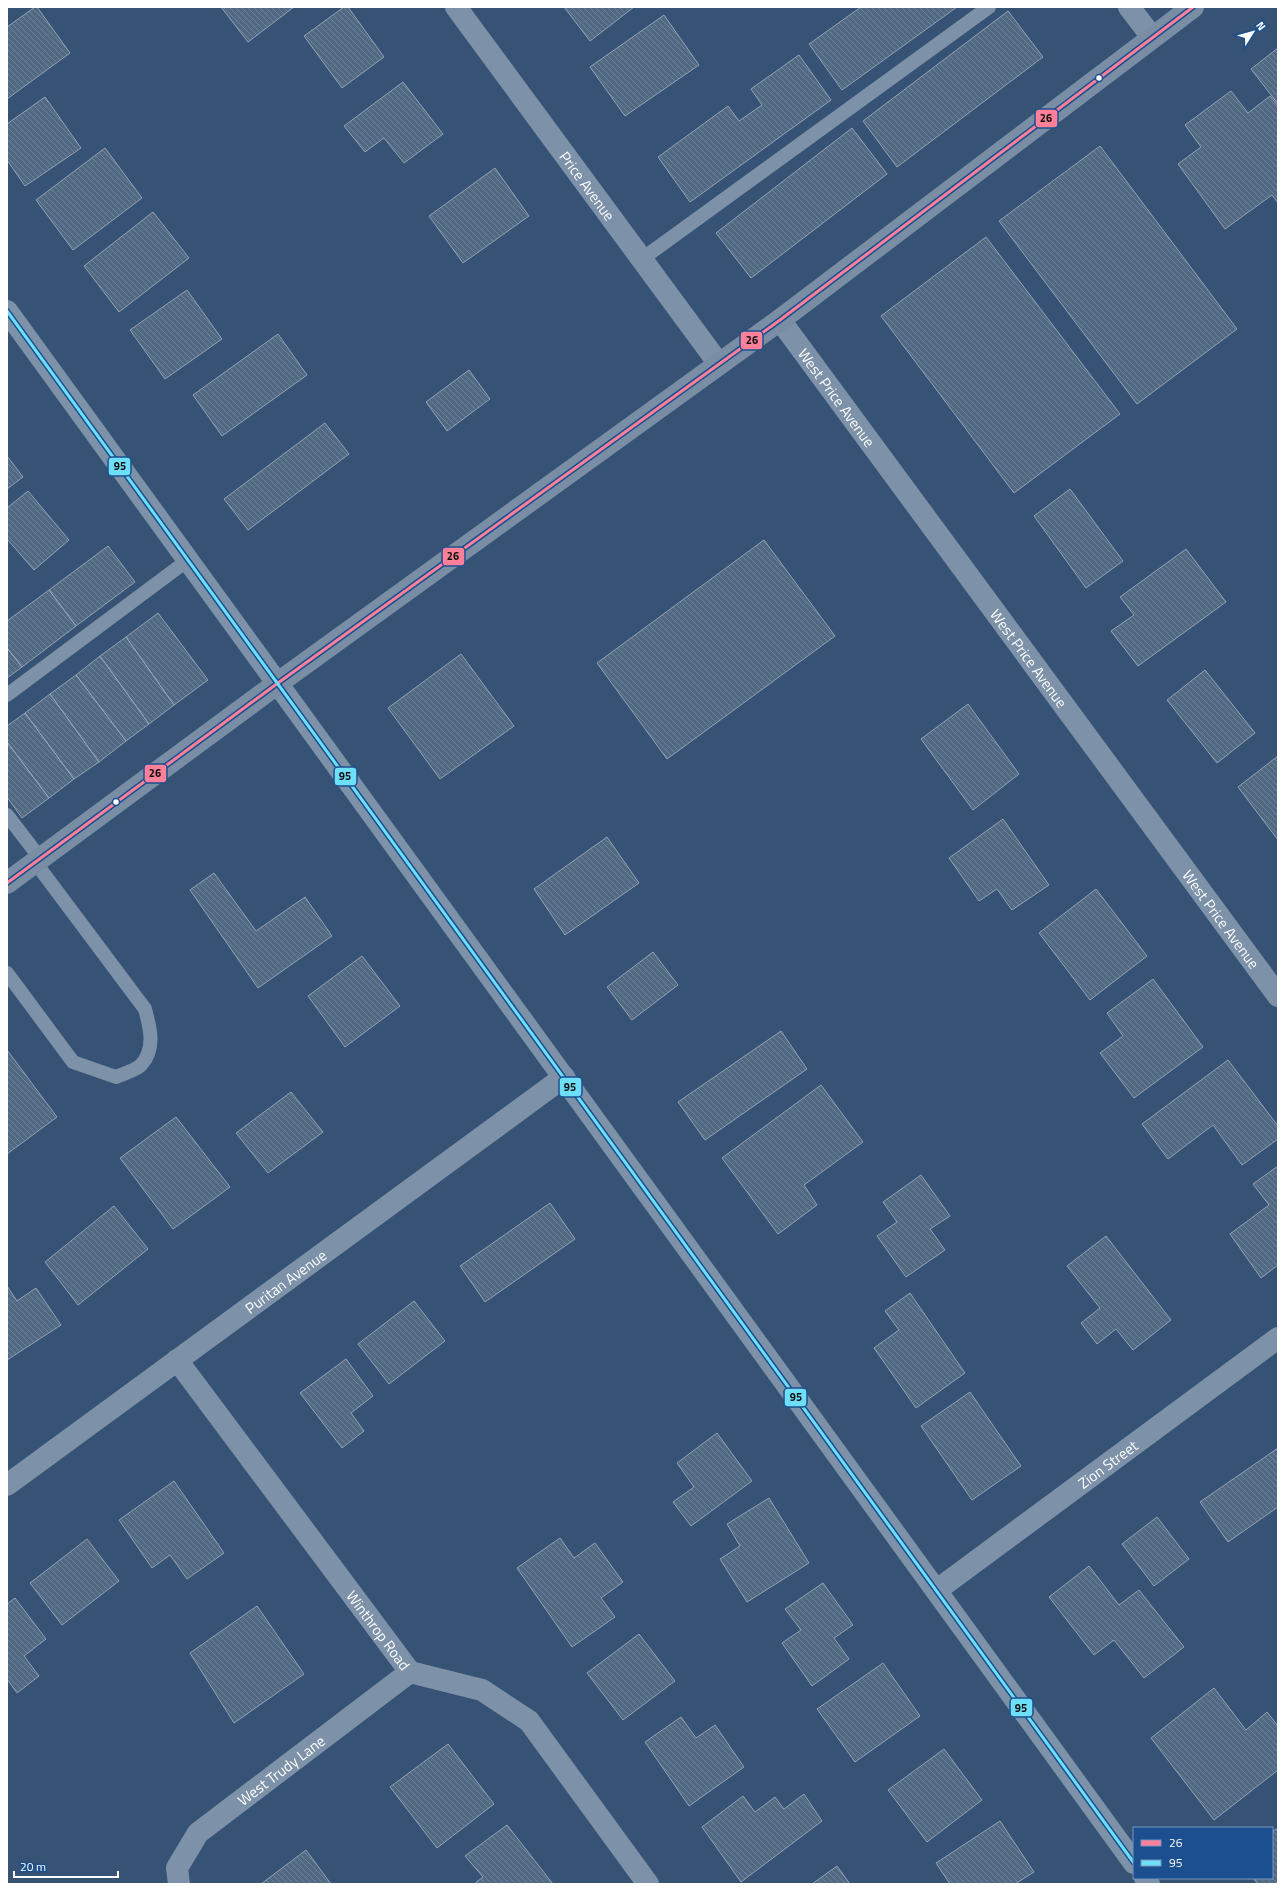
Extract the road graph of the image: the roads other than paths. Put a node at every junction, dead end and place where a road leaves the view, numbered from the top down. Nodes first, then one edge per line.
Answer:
1 (456, 7) edge
2 (989, 7) edge
3 (1129, 7) edge
4 (1192, 7) edge
5 (1152, 37) junction
6 (642, 259) junction
7 (7, 310) edge
8 (780, 320) junction
9 (719, 364) junction
10 (188, 560) junction
11 (278, 683) junction
12 (7, 695) edge
13 (7, 814) edge
14 (38, 860) junction
15 (7, 883) edge
16 (7, 973) edge
17 (1278, 996) edge
18 (564, 1077) junction
19 (1278, 1338) edge
20 (177, 1360) junction
21 (7, 1484) edge
22 (937, 1590) junction
23 (410, 1672) junction
24 (1133, 1862) edge
25 (179, 1884) edge
26 (648, 1884) edge

1 - 6 street, Price Avenue
2 - 6 lane
3 - 5 street
4 - 5 street
5 - 8 street
6 - 9 street, Price Avenue
7 - 10 street
8 - 9 street
8 - 17 street, West Price Avenue
9 - 11 street
10 - 11 street
10 - 12 lane
11 - 14 street
11 - 18 street
13 - 14 lane
14 - 15 street
14 - 16 lane
18 - 20 street, Puritan Avenue
18 - 22 street
19 - 22 street, Zion Street
20 - 21 street, Puritan Avenue
20 - 23 street, Winthrop Road
22 - 24 street
23 - 25 street, West Trudy Lane
23 - 26 street, Winthrop Road

